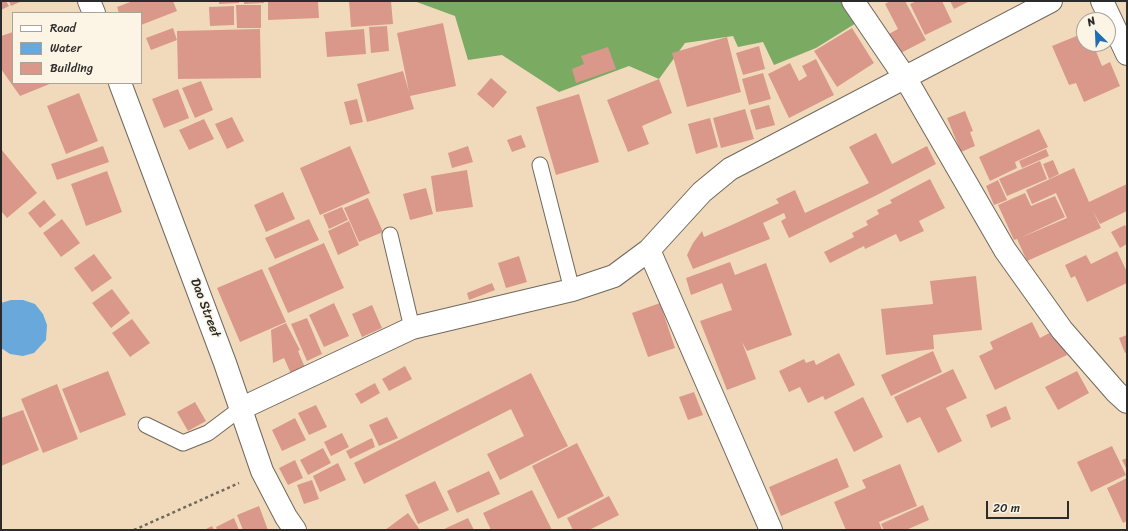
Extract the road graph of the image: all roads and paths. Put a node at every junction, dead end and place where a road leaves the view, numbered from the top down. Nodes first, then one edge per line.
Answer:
1 (89, 1) edge
2 (853, 1) edge
3 (1051, 1) edge
4 (1102, 1) edge
5 (94, 12) edge
6 (1127, 54) edge
7 (906, 79) junction
8 (120, 84) edge
9 (540, 165) dead end
10 (390, 234) dead end
11 (649, 250) junction
12 (572, 290) junction
13 (412, 328) junction
14 (1127, 402) edge
15 (240, 409) junction
16 (146, 425) dead end
17 (262, 472) junction
18 (134, 530) edge
19 (296, 530) edge
20 (771, 530) edge

1 - 5 street
2 - 7 street
3 - 7 street
4 - 6 street
7 - 11 street
7 - 14 street
8 - 15 street, Dao Street
9 - 12 lane
10 - 13 lane
11 - 12 street
11 - 20 street
12 - 13 street
13 - 15 street
15 - 16 lane
15 - 17 street, Dao Street
17 - 18 path
17 - 19 street, Dao Street

